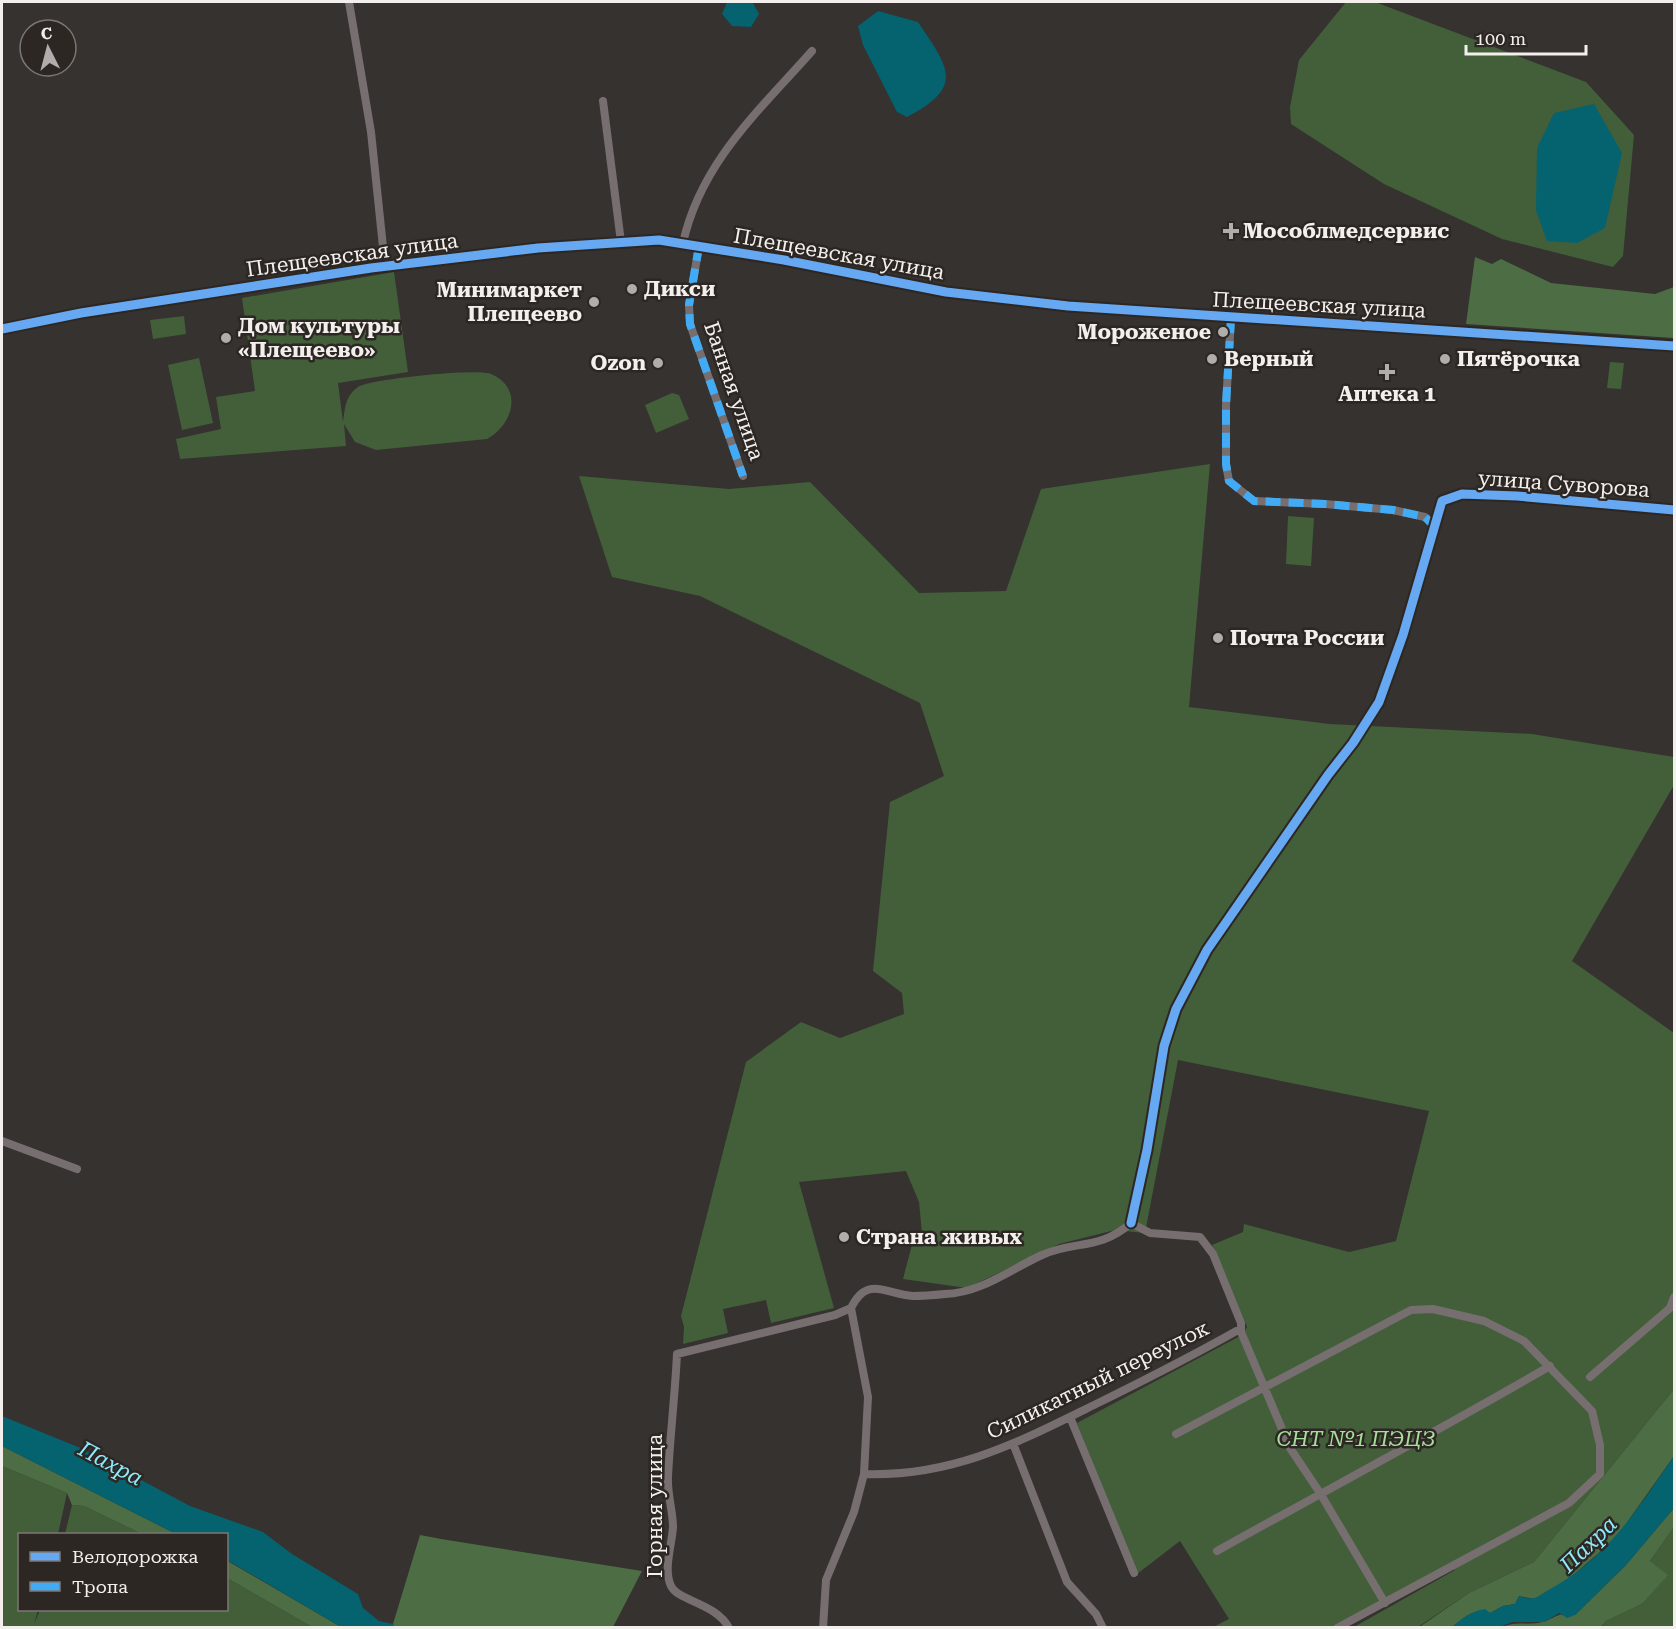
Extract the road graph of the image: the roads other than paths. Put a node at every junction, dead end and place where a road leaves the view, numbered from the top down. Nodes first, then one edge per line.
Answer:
1 (349, 2) edge
2 (812, 51) dead end
3 (603, 101) dead end
4 (621, 242) junction
5 (683, 243) junction
6 (699, 246) junction
7 (385, 266) junction
8 (1231, 318) junction
9 (2, 329) edge
10 (1674, 346) edge
11 (743, 476) dead end
12 (1674, 510) edge
13 (1433, 525) junction
14 (2, 1141) edge
15 (77, 1169) dead end
16 (1131, 1223) junction
17 (1674, 1298) edge
18 (851, 1308) junction
19 (1240, 1329) junction
20 (1550, 1366) junction
21 (1590, 1377) dead end
22 (1266, 1388) junction
23 (1071, 1417) junction
24 (1176, 1434) dead end
25 (1014, 1446) junction
26 (864, 1474) junction
27 (1320, 1493) junction
28 (1217, 1551) dead end
29 (1134, 1573) dead end
30 (1384, 1603) junction
31 (729, 1628) edge
32 (823, 1628) edge
33 (1103, 1628) edge
34 (1337, 1628) edge

1 - 7 street
2 - 5 street
3 - 4 street
4 - 5 street, Плещеевская улица
4 - 7 street, Плещеевская улица
5 - 6 street, Плещеевская улица
6 - 8 street, Плещеевская улица
6 - 11 street, Банная улица
7 - 9 street, Плещеевская улица
8 - 10 street, Плещеевская улица
8 - 13 street
12 - 13 street, улица Суворова
13 - 16 street
14 - 15 street
16 - 18 street
16 - 19 street
17 - 21 street
18 - 26 street
18 - 31 street, Горная улица
19 - 22 street
19 - 23 street, Силикатный переулок
20 - 22 street
20 - 27 street
20 - 30 street
22 - 24 street
22 - 27 street
23 - 25 street, Силикатный переулок
23 - 29 street
25 - 26 street, Силикатный переулок
25 - 33 street
26 - 32 street
27 - 28 street
27 - 30 street
30 - 34 street

